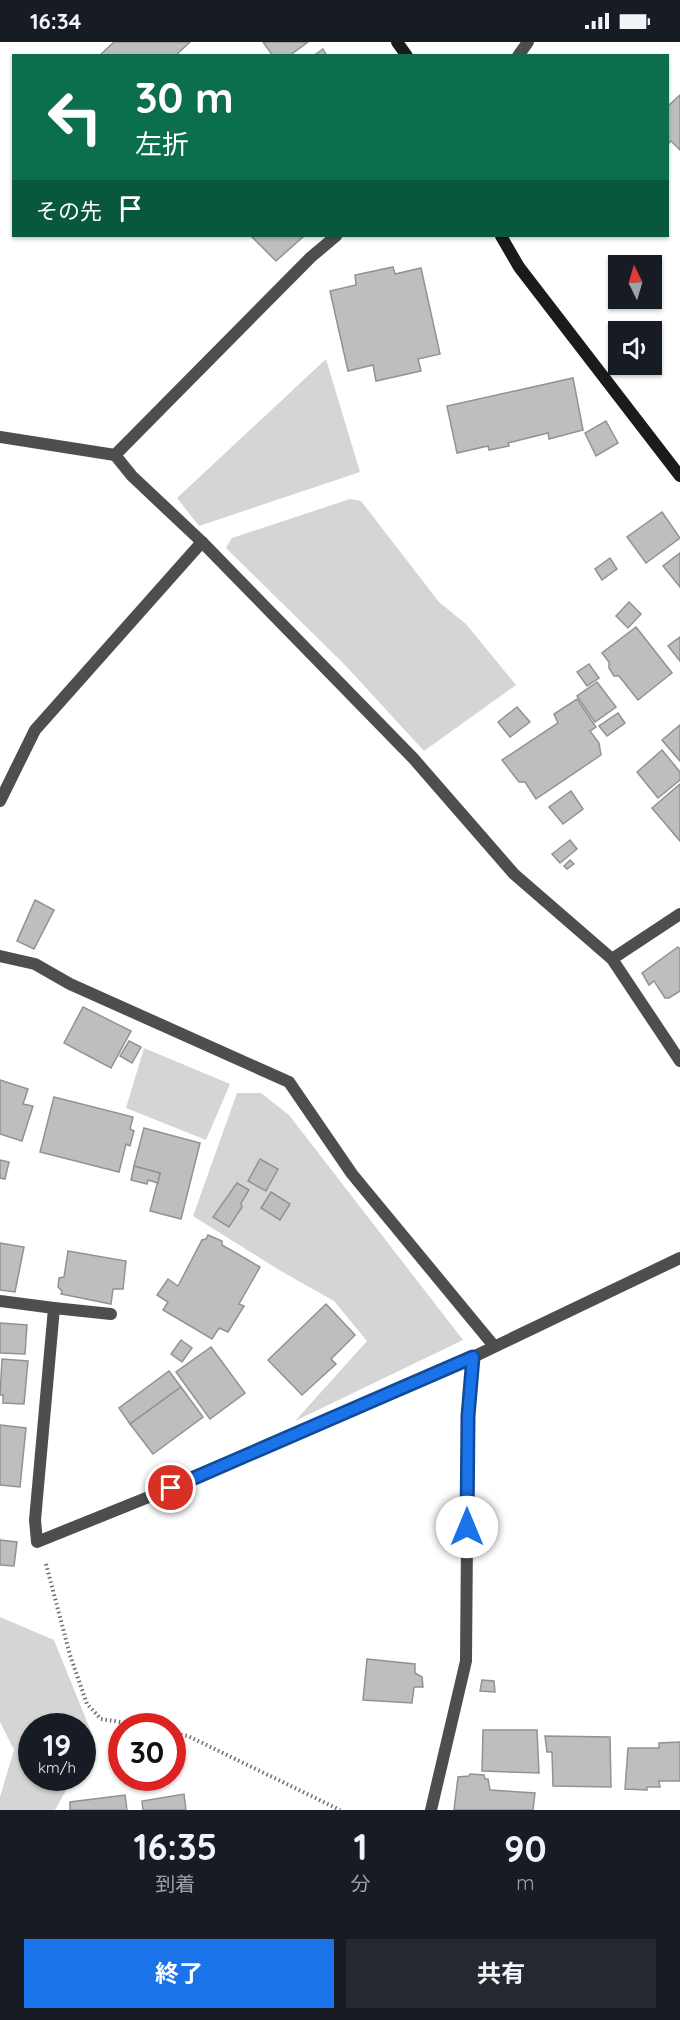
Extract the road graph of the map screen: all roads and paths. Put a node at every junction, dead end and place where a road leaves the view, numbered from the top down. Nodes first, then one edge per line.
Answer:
1 (335, 237) edge
2 (502, 237) edge
3 (0, 437) edge
4 (115, 455) junction
5 (680, 477) edge
6 (202, 542) junction
7 (0, 801) edge
8 (680, 914) edge
9 (0, 956) edge
10 (612, 959) junction
11 (680, 1061) edge
12 (680, 1258) edge
13 (0, 1300) edge
14 (54, 1308) junction
15 (111, 1314) dead end
16 (494, 1346) junction
17 (473, 1357) junction
18 (42, 1540) junction
19 (108, 1720) edge
20 (186, 1736) edge
21 (340, 1810) edge
22 (431, 1810) edge

1 - 4 street
2 - 5 main road
3 - 4 street
4 - 6 street
6 - 7 street
6 - 10 street
8 - 10 street
9 - 16 street
10 - 11 street
12 - 16 street
13 - 14 street
14 - 15 street
14 - 18 street
16 - 17 street
17 - 18 street
17 - 22 street
18 - 19 path
20 - 21 path

